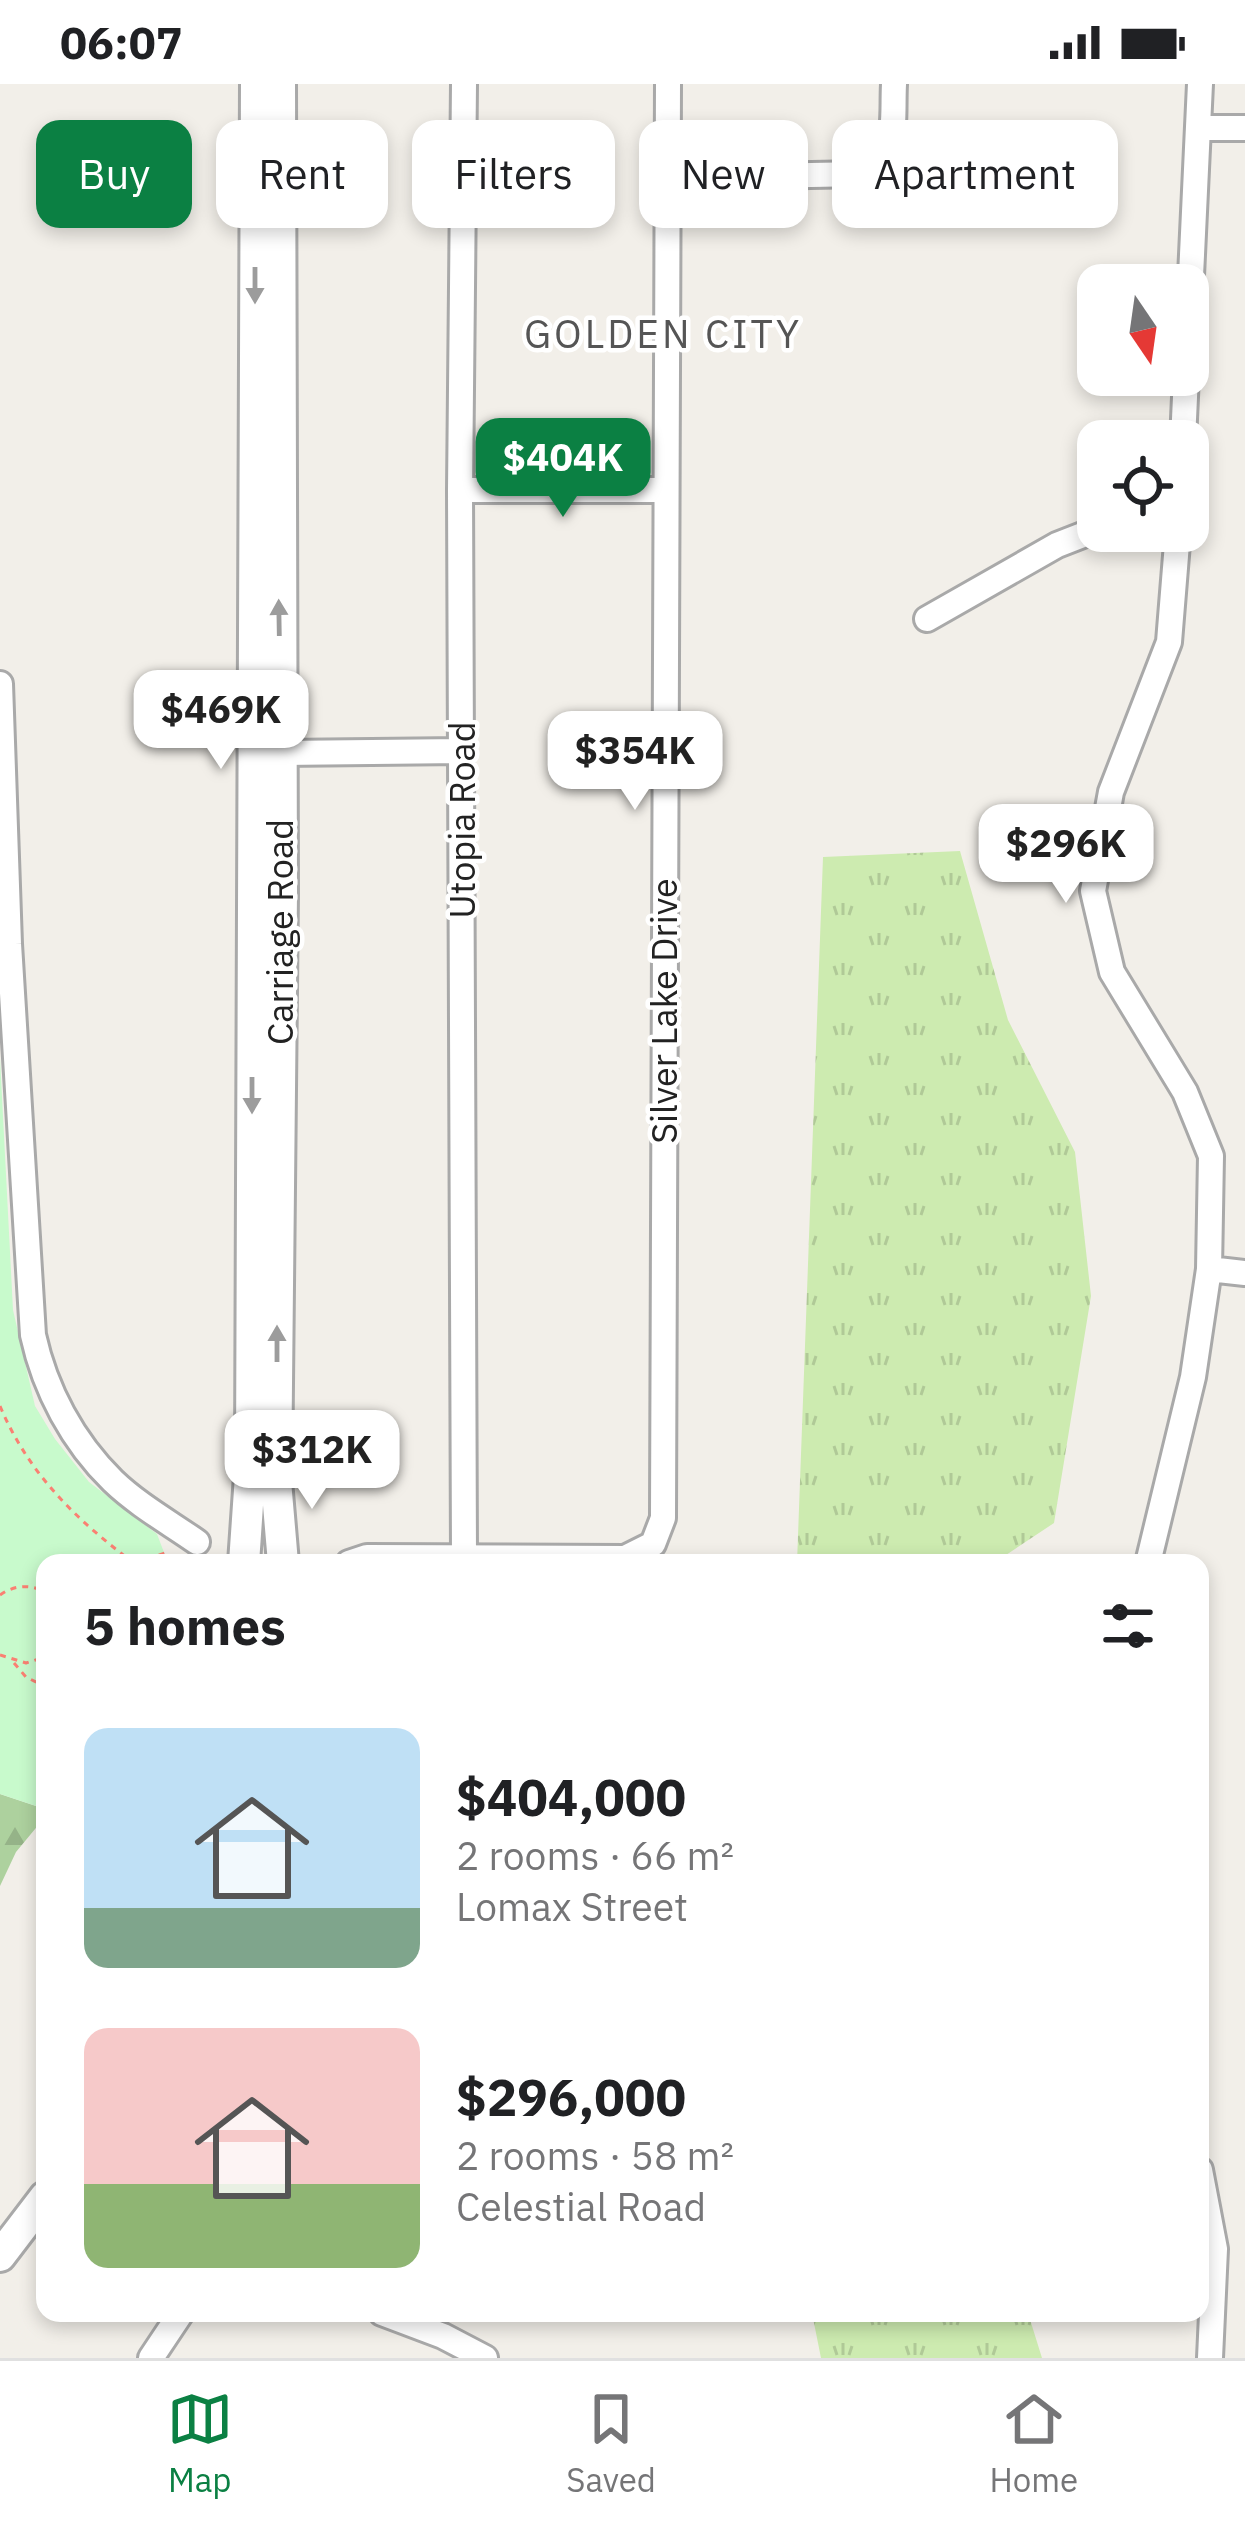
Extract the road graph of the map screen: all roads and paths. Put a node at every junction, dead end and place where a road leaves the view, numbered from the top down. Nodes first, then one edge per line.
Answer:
1 (256, 84) edge
2 (280, 84) edge
3 (464, 84) edge
4 (668, 84) edge
5 (894, 84) edge
6 (1200, 84) edge
7 (668, 120) edge
8 (1198, 128) junction
9 (1245, 128) edge
10 (808, 175) edge
11 (667, 228) edge
12 (1192, 264) edge
13 (267, 418) junction
14 (460, 490) junction
15 (666, 490) junction
16 (1077, 537) edge
17 (1176, 552) edge
18 (927, 619) dead end
19 (0, 684) edge
20 (462, 752) junction
21 (267, 753) junction
22 (1209, 1269) junction
23 (1245, 1273) edge
24 (0, 1406) edge
25 (264, 1461) junction
26 (197, 1542) dead end
27 (167, 1552) dead end
28 (123, 1554) edge
29 (161, 1554) edge
30 (246, 1554) edge
31 (281, 1554) edge
32 (464, 1554) edge
33 (633, 1554) edge
34 (1150, 1554) edge
35 (36, 1589) edge
36 (0, 1594) edge
37 (0, 1655) edge
38 (36, 1660) edge
39 (13, 1662) junction
40 (36, 1682) edge
41 (36, 2209) edge
42 (1209, 2217) edge
43 (0, 2256) edge
44 (175, 2322) edge
45 (406, 2322) edge
46 (151, 2358) edge
47 (485, 2358) edge
48 (1210, 2358) edge

1 -> 13 street, Carriage Road
2 - 13 street, Carriage Road
3 - 14 street, Utopia Road
4 - 7 street, Silver Lake Drive
5 - 10 street
6 - 8 street
8 - 9 street
8 - 12 street
11 - 15 street, Silver Lake Drive
13 - 21 street, Carriage Road
14 - 15 street
14 - 20 street, Utopia Road
15 - 33 street, Silver Lake Drive
16 - 18 street
17 - 22 street
19 - 26 street
20 - 21 street
20 - 32 street, Utopia Road
21 - 25 street, Carriage Road
22 - 23 street
22 - 34 street
24 - 28 path
25 - 30 street, Carriage Road
25 - 31 street, Carriage Road
27 - 29 path
35 - 36 path
37 - 39 path
38 - 39 path
39 - 40 path
41 - 43 street
42 - 48 street
44 - 46 street
45 - 47 street

